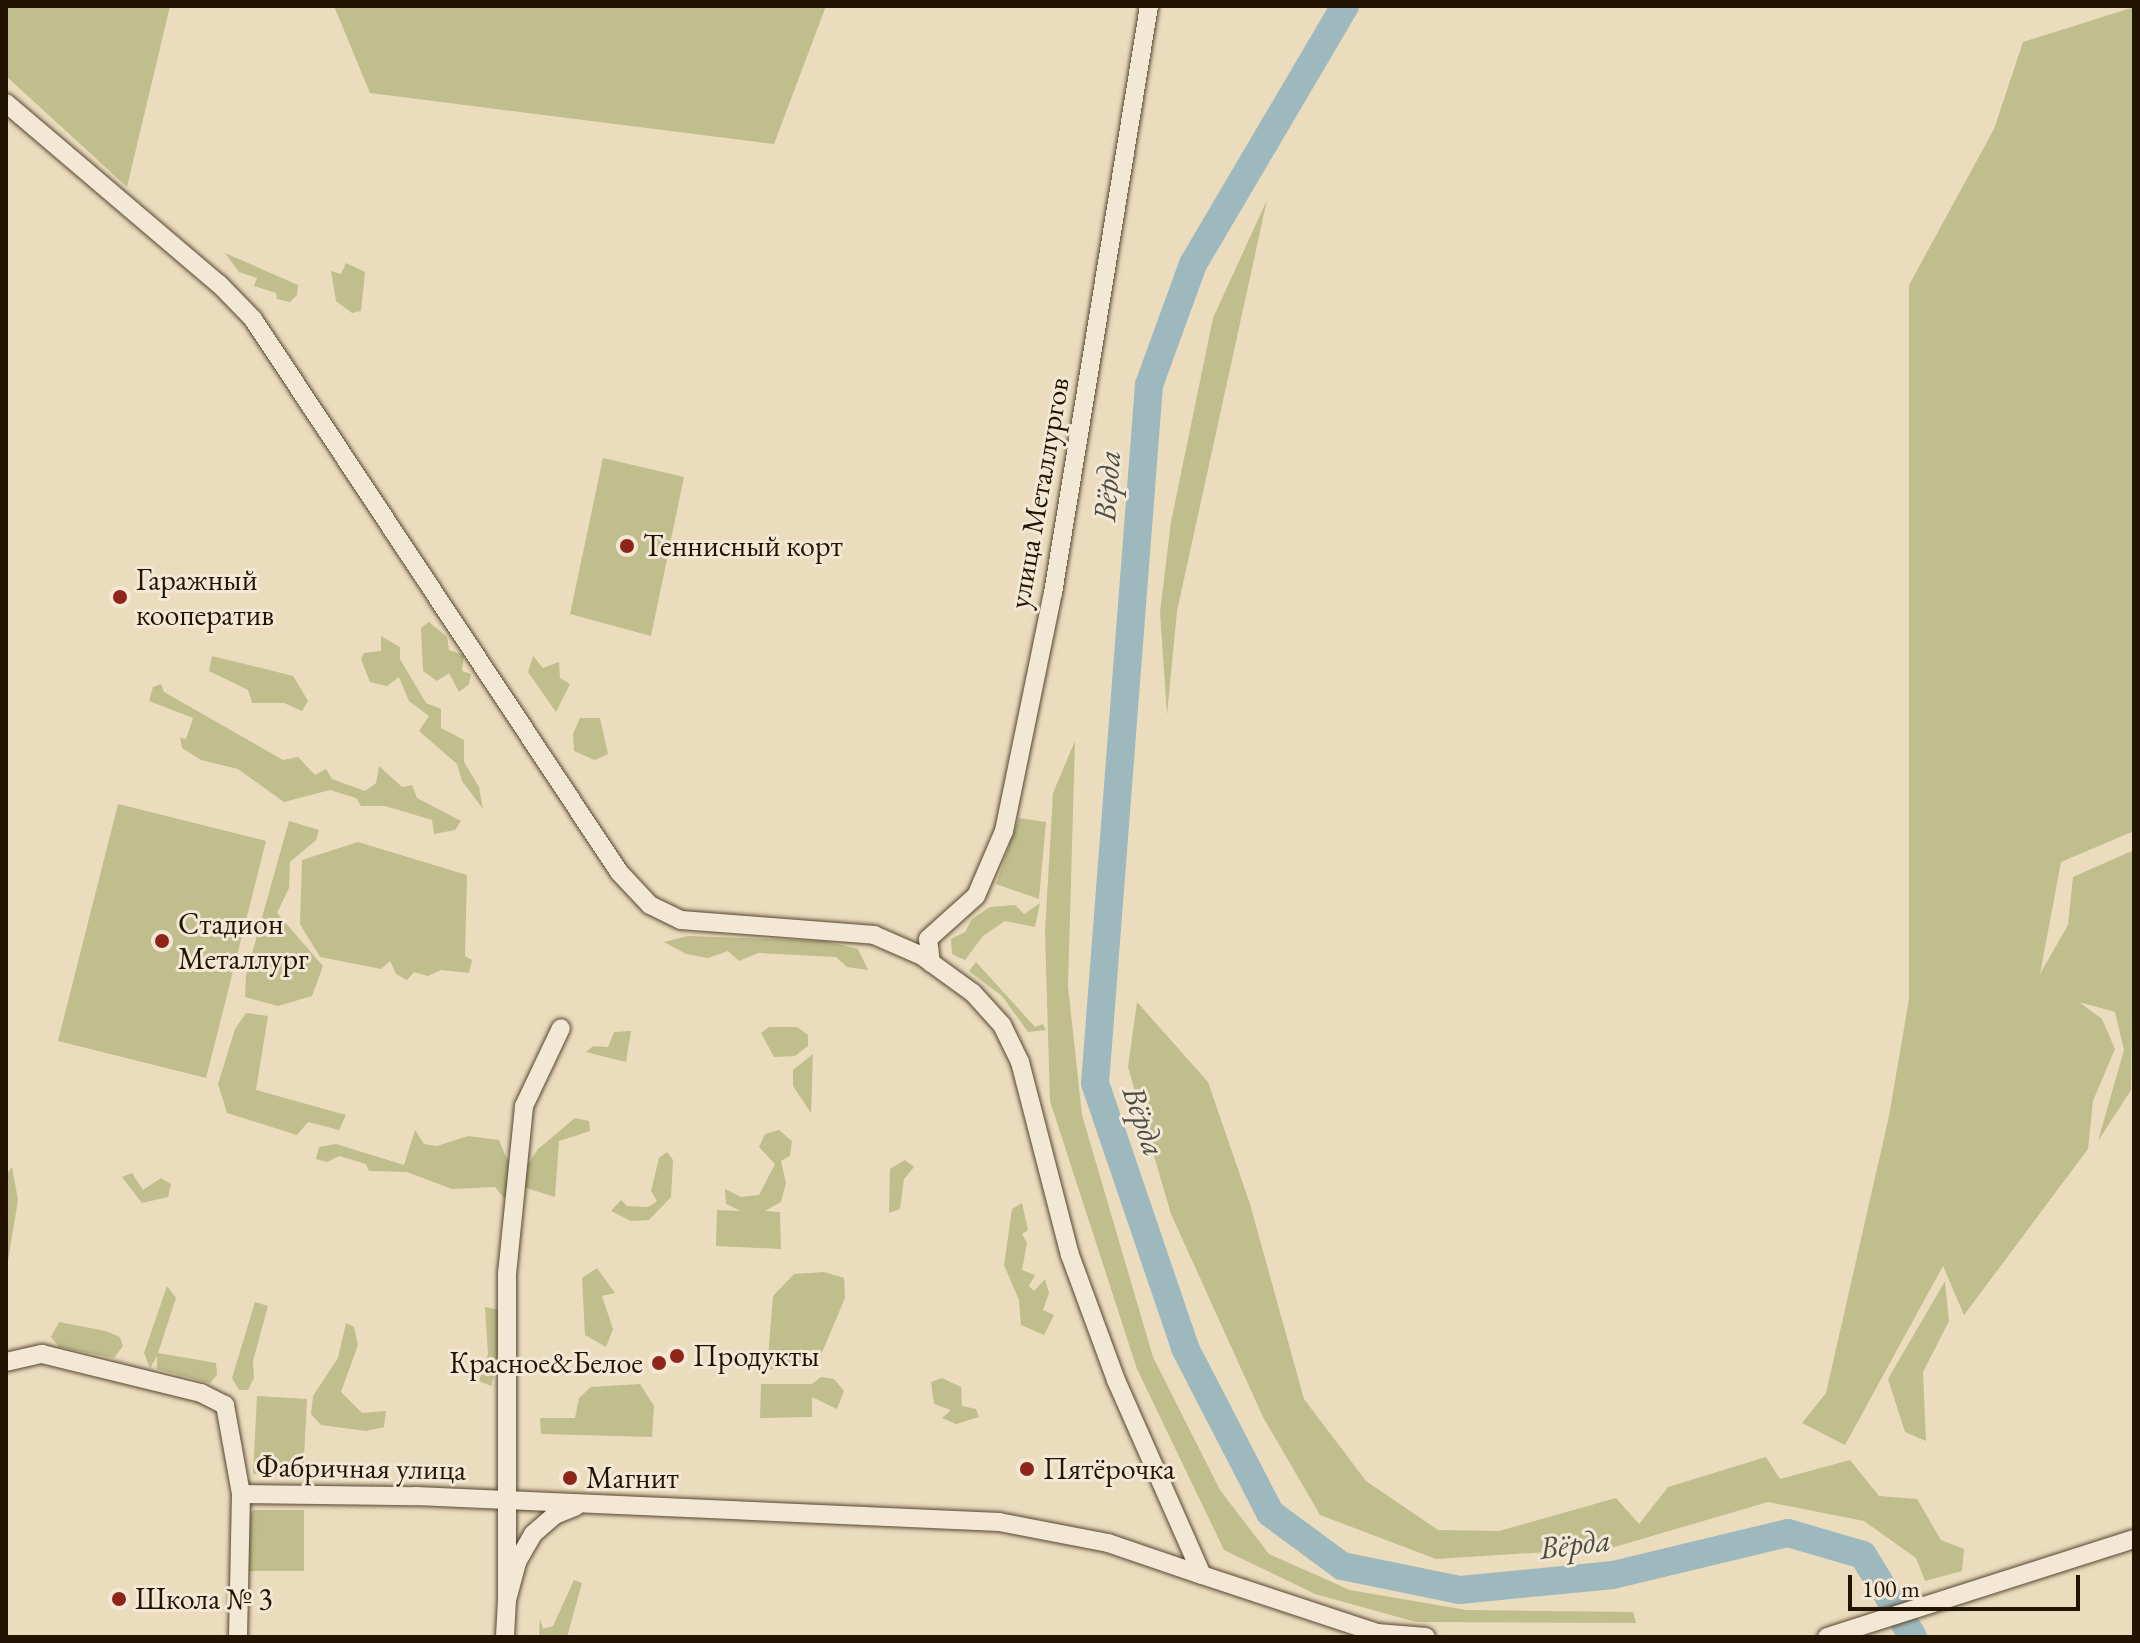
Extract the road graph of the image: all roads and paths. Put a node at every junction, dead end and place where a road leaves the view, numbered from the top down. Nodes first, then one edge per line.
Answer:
1 (1149, 6) edge
2 (6, 103) edge
3 (931, 963) junction
4 (561, 1028) dead end
5 (6, 1362) edge
6 (241, 1494) junction
7 (510, 1501) junction
8 (581, 1505) junction
9 (2134, 1539) edge
10 (1202, 1575) junction
11 (507, 1600) junction
12 (238, 1637) edge
13 (505, 1637) edge
14 (1426, 1637) edge
15 (1827, 1637) edge

1 - 3 street, улица Металлургов
2 - 3 street
3 - 10 street
4 - 7 street, Фабричная улица
5 - 6 street, Фабричная улица
6 - 7 street, Фабричная улица
6 - 12 street
7 - 8 street, Фабричная улица
7 - 11 street
8 - 10 street, Фабричная улица
8 - 11 street
9 - 15 street
10 - 14 street, Фабричная улица
11 - 13 street

